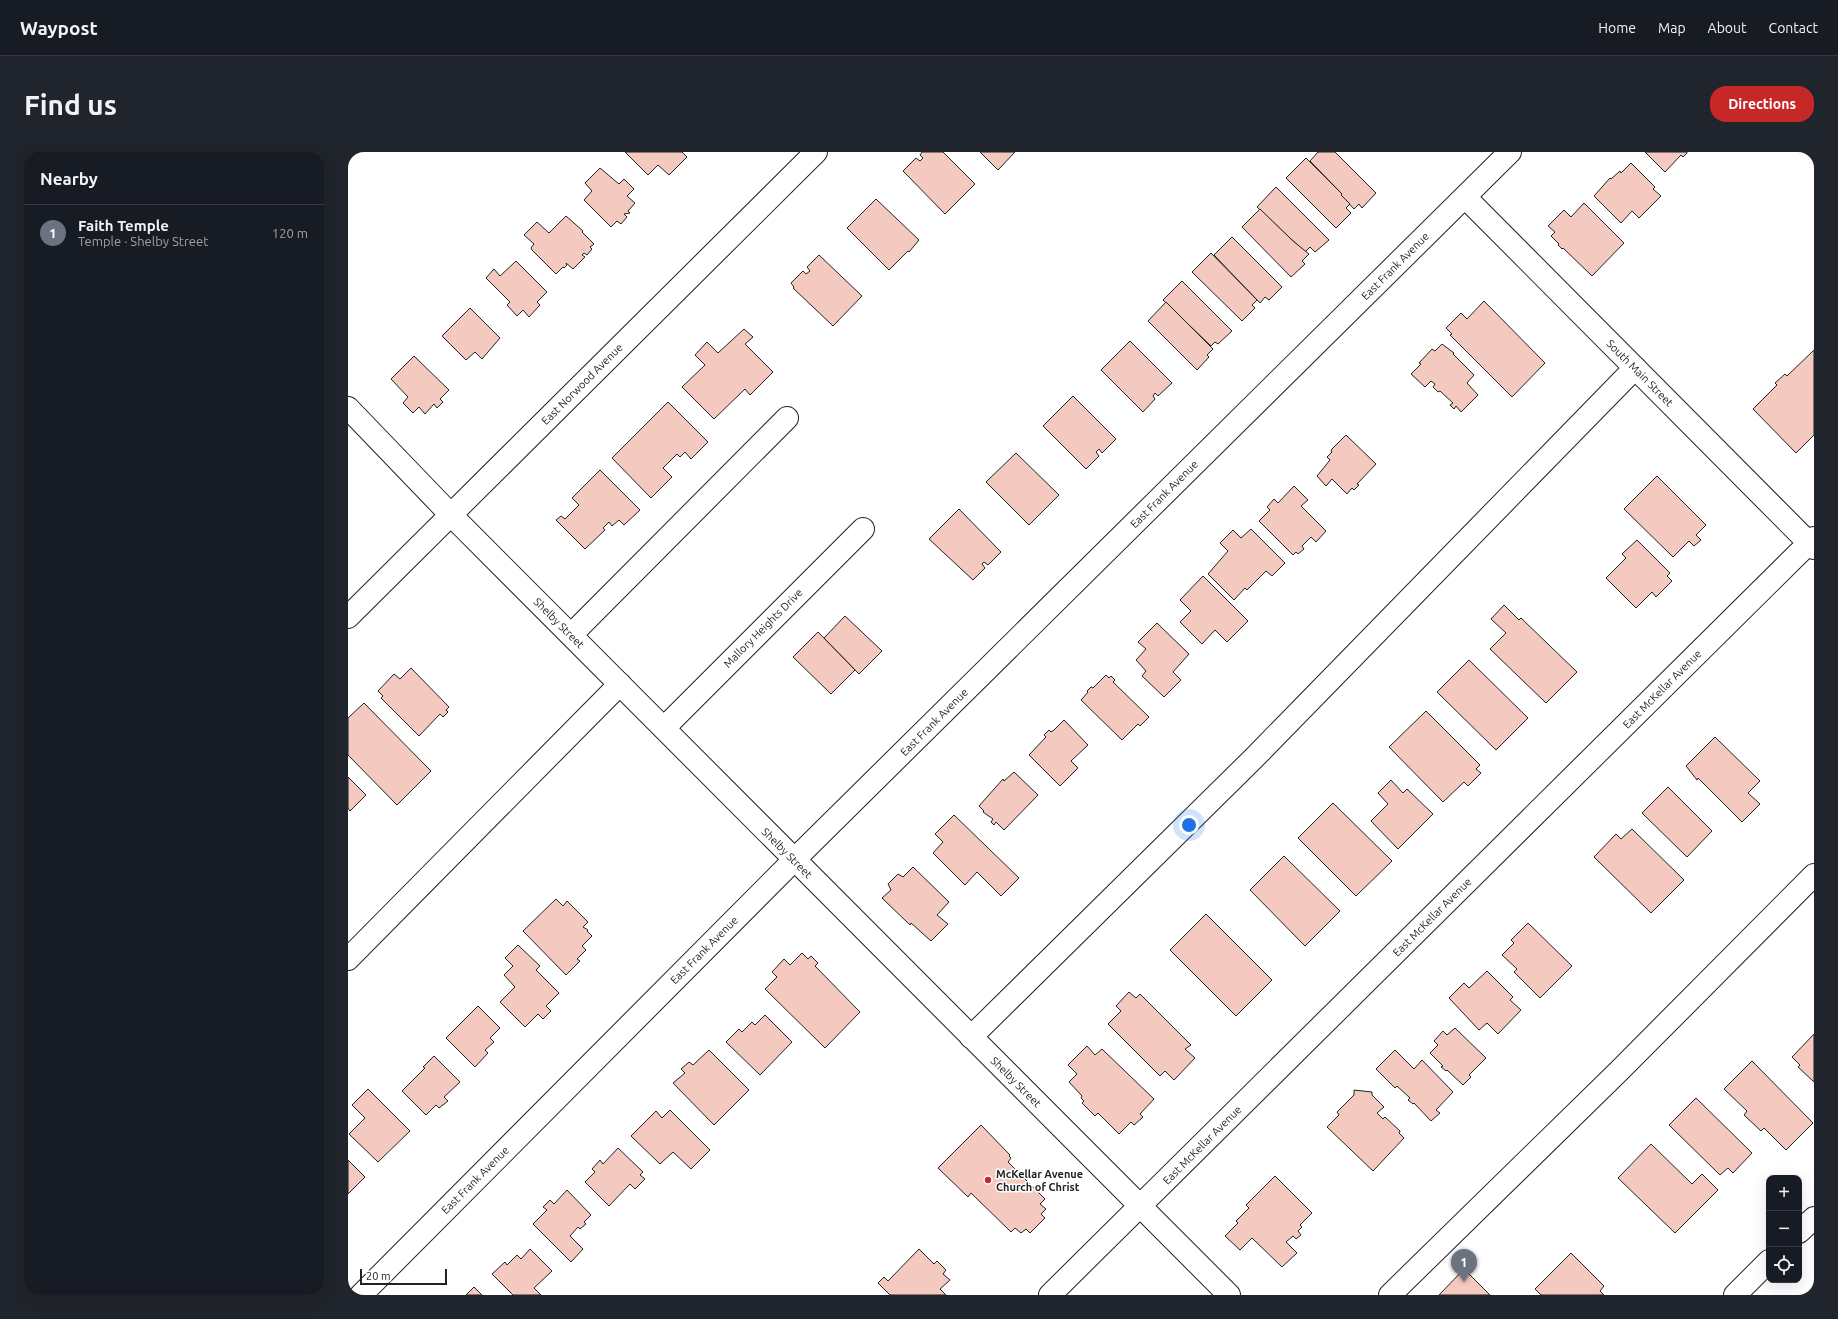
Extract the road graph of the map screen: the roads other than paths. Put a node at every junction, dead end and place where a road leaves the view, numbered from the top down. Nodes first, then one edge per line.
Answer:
1 (816, 152) edge
2 (1510, 152) edge
3 (1465, 197) junction
4 (1635, 368) junction
5 (348, 408) edge
6 (787, 418) dead end
7 (451, 515) junction
8 (863, 529) dead end
9 (1812, 543) edge
10 (348, 617) edge
11 (571, 635) junction
12 (620, 684) junction
13 (664, 728) junction
14 (794, 860) junction
15 (1814, 875) edge
16 (348, 959) edge
17 (970, 1037) junction
18 (1140, 1207) junction
19 (1814, 1218) edge
20 (1802, 1229) edge
21 (1766, 1265) edge
22 (361, 1295) edge
23 (1050, 1295) edge
24 (1229, 1295) edge
25 (1390, 1295) edge
26 (1735, 1295) edge

1 - 7 street, East Norwood Avenue
2 - 3 street, East Frank Avenue
3 - 4 street, South Main Street
3 - 14 street, East Frank Avenue
4 - 9 street, South Main Street
4 - 17 street
5 - 7 street, Shelby Street
6 - 11 street
7 - 10 street, East Norwood Avenue
7 - 11 street, Shelby Street
8 - 13 street, Mallory Heights Drive
9 - 18 street, East McKellar Avenue
11 - 12 street, Shelby Street
12 - 13 street, Shelby Street
12 - 16 street
13 - 14 street, Shelby Street
14 - 17 street, Shelby Street
14 - 22 street, East Frank Avenue
15 - 25 street
17 - 18 street, Shelby Street
18 - 23 street, East McKellar Avenue
18 - 24 street, Shelby Street
19 - 20 street
21 - 26 street

